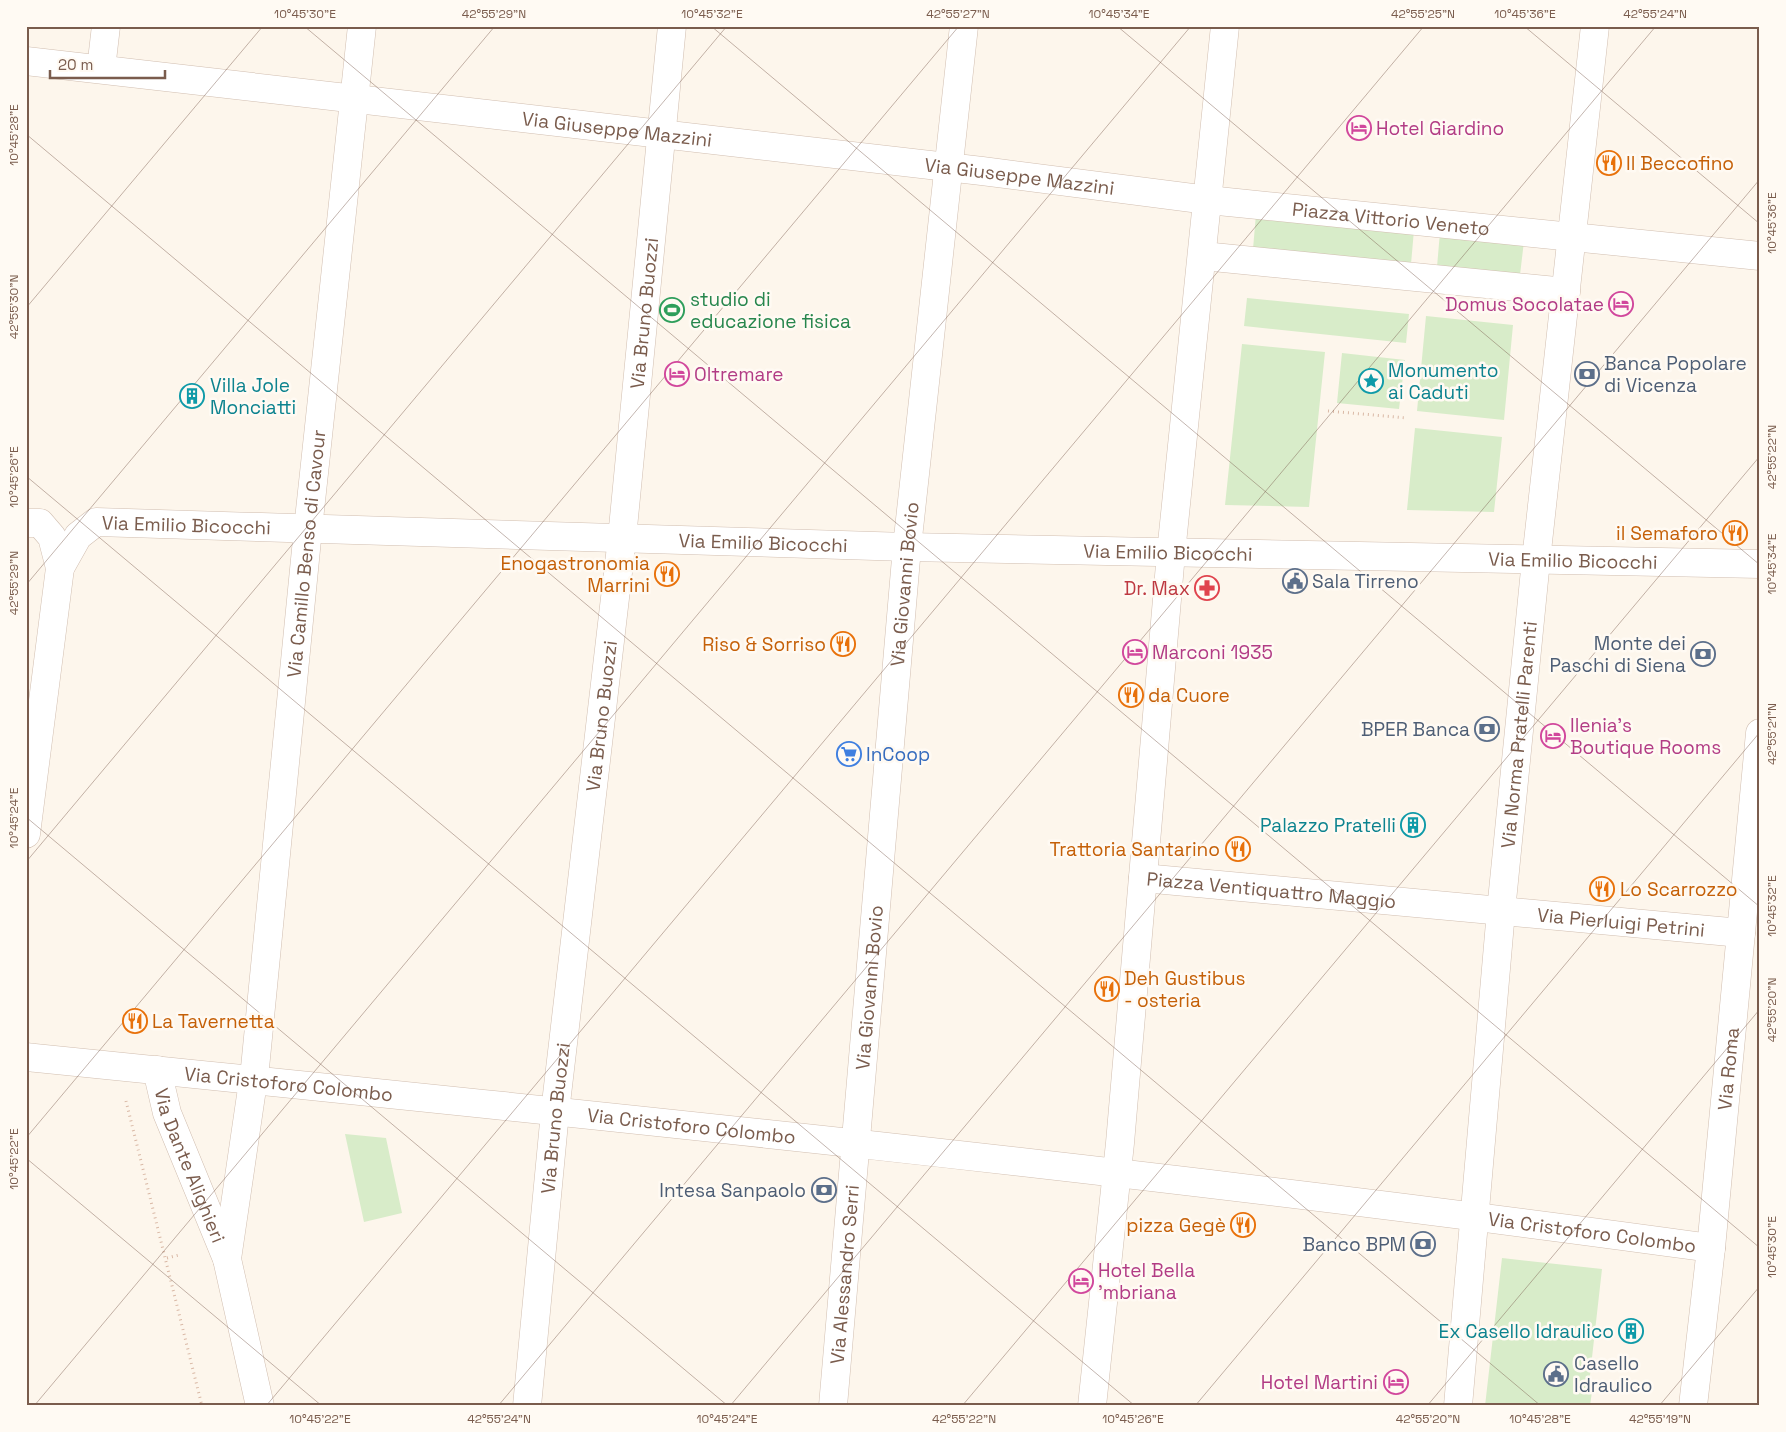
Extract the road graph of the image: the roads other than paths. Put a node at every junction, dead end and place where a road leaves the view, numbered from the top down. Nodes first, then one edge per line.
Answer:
1 (106, 26) edge
2 (362, 26) edge
3 (672, 26) edge
4 (964, 26) edge
5 (1225, 26) edge
6 (1595, 26) edge
7 (26, 61) edge
8 (101, 69) junction
9 (354, 98) junction
10 (661, 134) junction
11 (948, 167) junction
12 (1208, 200) junction
13 (1571, 236) junction
14 (1203, 256) junction
15 (1760, 256) edge
16 (1566, 292) junction
17 (26, 523) edge
18 (308, 529) junction
19 (622, 538) junction
20 (907, 547) junction
21 (1171, 553) junction
22 (1536, 560) junction
23 (1760, 564) edge
24 (60, 568) junction
25 (1760, 733) edge
26 (26, 834) edge
27 (1143, 878) junction
28 (1501, 911) junction
29 (1740, 933) junction
30 (26, 1057) edge
31 (157, 1070) junction
32 (254, 1081) junction
33 (555, 1112) junction
34 (854, 1143) junction
35 (1116, 1173) junction
36 (1475, 1215) junction
37 (1711, 1248) junction
38 (227, 1259) junction
39 (260, 1406) edge
40 (527, 1406) edge
41 (833, 1406) edge
42 (1092, 1406) edge
43 (1458, 1406) edge
44 (1693, 1406) edge

1 - 8 street
2 - 9 street, Via Camillo Benso di Cavour
3 - 10 street, Via Bruno Buozzi
4 - 11 street, Via Giovanni Bovio
5 - 12 street
6 - 13 street
7 - 8 street, Via Giuseppe Mazzini
8 - 9 street, Via Giuseppe Mazzini
9 - 10 street, Via Giuseppe Mazzini
9 - 18 street, Via Camillo Benso di Cavour
10 - 11 street, Via Giuseppe Mazzini
10 - 19 street, Via Bruno Buozzi
11 - 12 street, Via Giuseppe Mazzini
11 - 20 street, Via Giovanni Bovio
12 - 13 street, Piazza Vittorio Veneto
12 - 14 street
13 - 15 street, Piazza Vittorio Veneto
13 - 16 street
14 - 16 street
14 - 21 street
16 - 22 street
17 - 24 street
18 - 19 street, Via Emilio Bicocchi
18 - 24 street, Via Emilio Bicocchi
18 - 32 street, Via Camillo Benso di Cavour
19 - 20 street, Via Emilio Bicocchi
19 - 33 street, Via Bruno Buozzi
20 - 21 street, Via Emilio Bicocchi
20 - 34 street, Via Giovanni Bovio
21 - 22 street, Via Emilio Bicocchi
21 - 27 street
22 - 23 street, Via Emilio Bicocchi
22 - 28 street, Via Norma Pratelli Parenti
24 - 26 street
25 - 29 street, Via Roma
27 - 28 street, Piazza Ventiquattro Maggio
27 - 35 street, Piazza Ventiquattro Maggio
28 - 29 street, Via Pierluigi Petrini
28 - 36 street
29 - 37 street, Via Roma
30 - 31 street, Via Cristoforo Colombo
31 - 32 street, Via Cristoforo Colombo
31 - 38 street, Via Dante Alighieri
32 - 33 street, Via Cristoforo Colombo
32 - 38 street, Via Dante Alighieri
33 - 34 street, Via Cristoforo Colombo
33 - 40 street, Via Bruno Buozzi
34 - 35 street, Via Cristoforo Colombo
34 - 41 street, Via Alessandro Serri
35 - 36 street, Via Cristoforo Colombo
35 - 42 street, Piazza Ventiquattro Maggio
36 - 37 street, Via Cristoforo Colombo
36 - 43 street
37 - 44 street, Via Roma
38 - 39 street, Via Dante Alighieri

